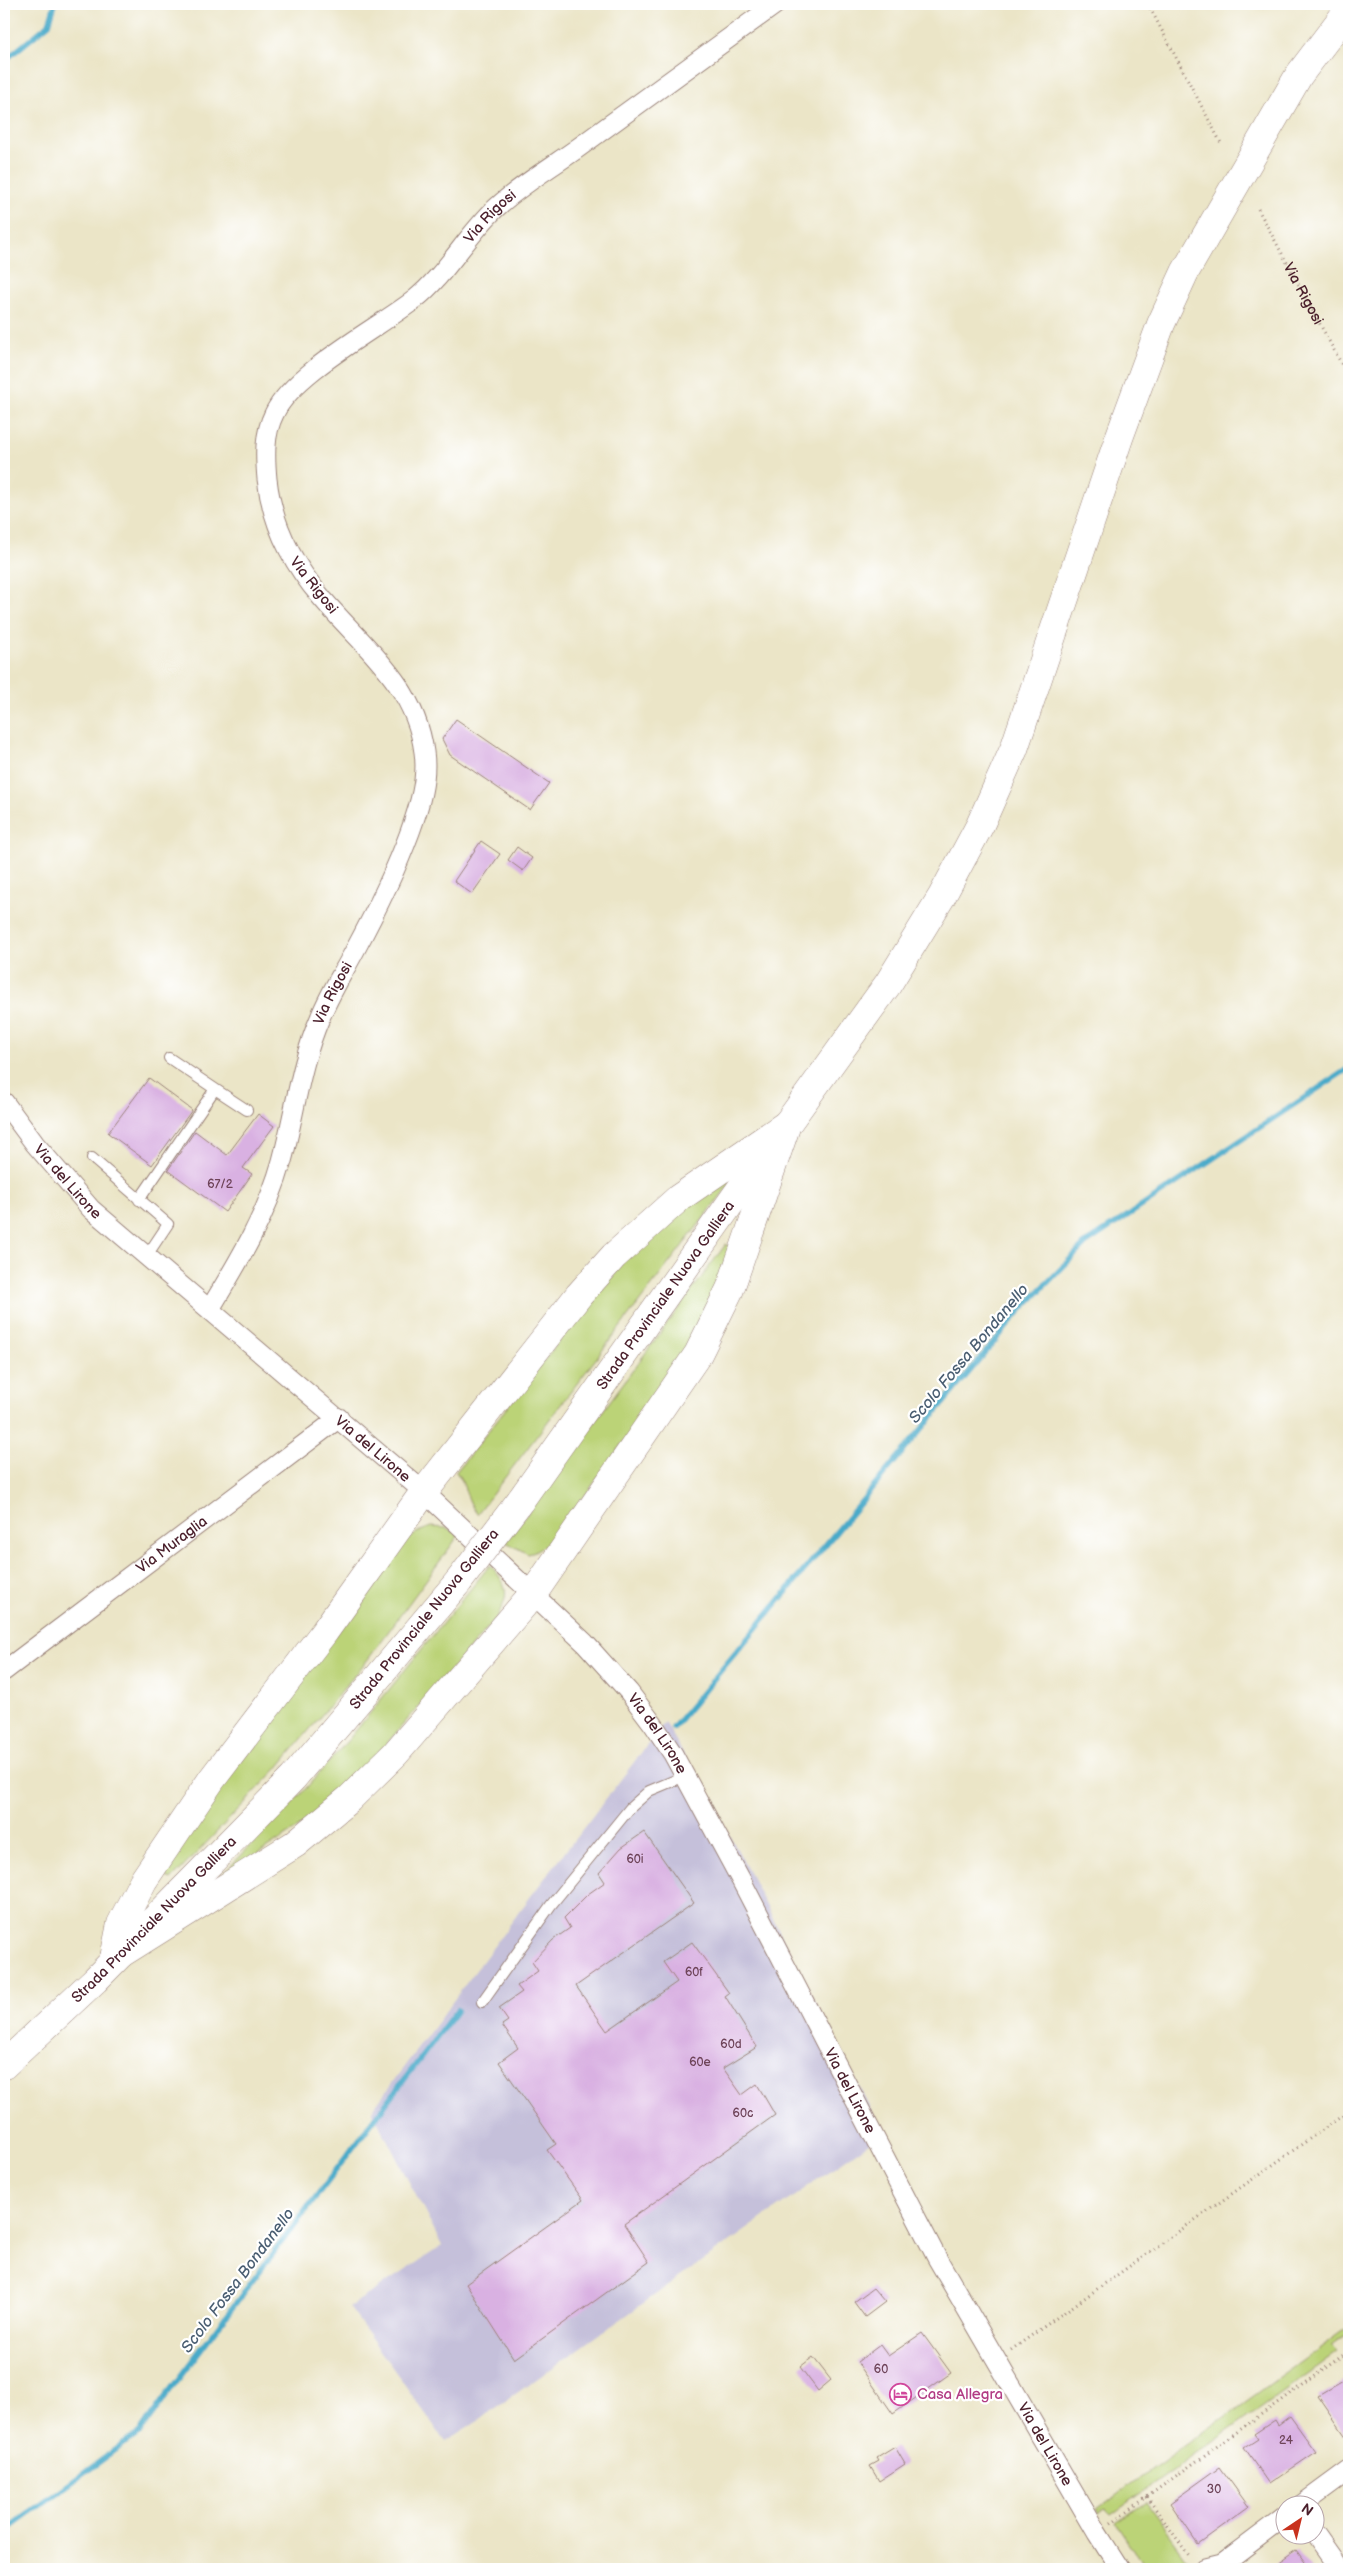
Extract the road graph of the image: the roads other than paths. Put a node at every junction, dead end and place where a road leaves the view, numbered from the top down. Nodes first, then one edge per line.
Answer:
1 (776, 4) edge
2 (1349, 9) edge
3 (169, 1058) dead end
4 (215, 1089) junction
5 (4, 1102) edge
6 (247, 1110) dead end
7 (786, 1124) junction
8 (92, 1158) dead end
9 (139, 1200) junction
10 (146, 1257) junction
11 (210, 1309) junction
12 (339, 1418) junction
13 (424, 1492) junction
14 (533, 1594) junction
15 (4, 1671) edge
16 (684, 1776) junction
17 (114, 1958) junction
18 (482, 2002) dead end
19 (4, 2065) edge
20 (1349, 2470) edge
21 (1314, 2496) edge
22 (1276, 2522) edge
23 (1324, 2546) edge
24 (1210, 2565) edge
25 (1120, 2569) edge
26 (1340, 2569) edge

1 - 11 street, Via Rigosi
2 - 7 main road, Strada Provinciale Nuova Galliera
3 - 4 lane
4 - 6 lane
4 - 9 lane
5 - 10 street, Via del Lirone
7 - 13 main road
7 - 14 main road
7 - 17 main road, Strada Provinciale Nuova Galliera, bridge
8 - 9 lane
9 - 10 lane
10 - 11 street, Via del Lirone
11 - 12 street, Via del Lirone
12 - 13 street, Via del Lirone
12 - 15 street, Via Muraglia
13 - 14 street, Via del Lirone
13 - 17 main road
14 - 16 street, Via del Lirone
14 - 17 main road
16 - 18 lane
16 - 25 street, Via del Lirone
17 - 19 main road, Strada Provinciale Nuova Galliera
20 - 21 street
22 - 24 street
23 - 26 street

